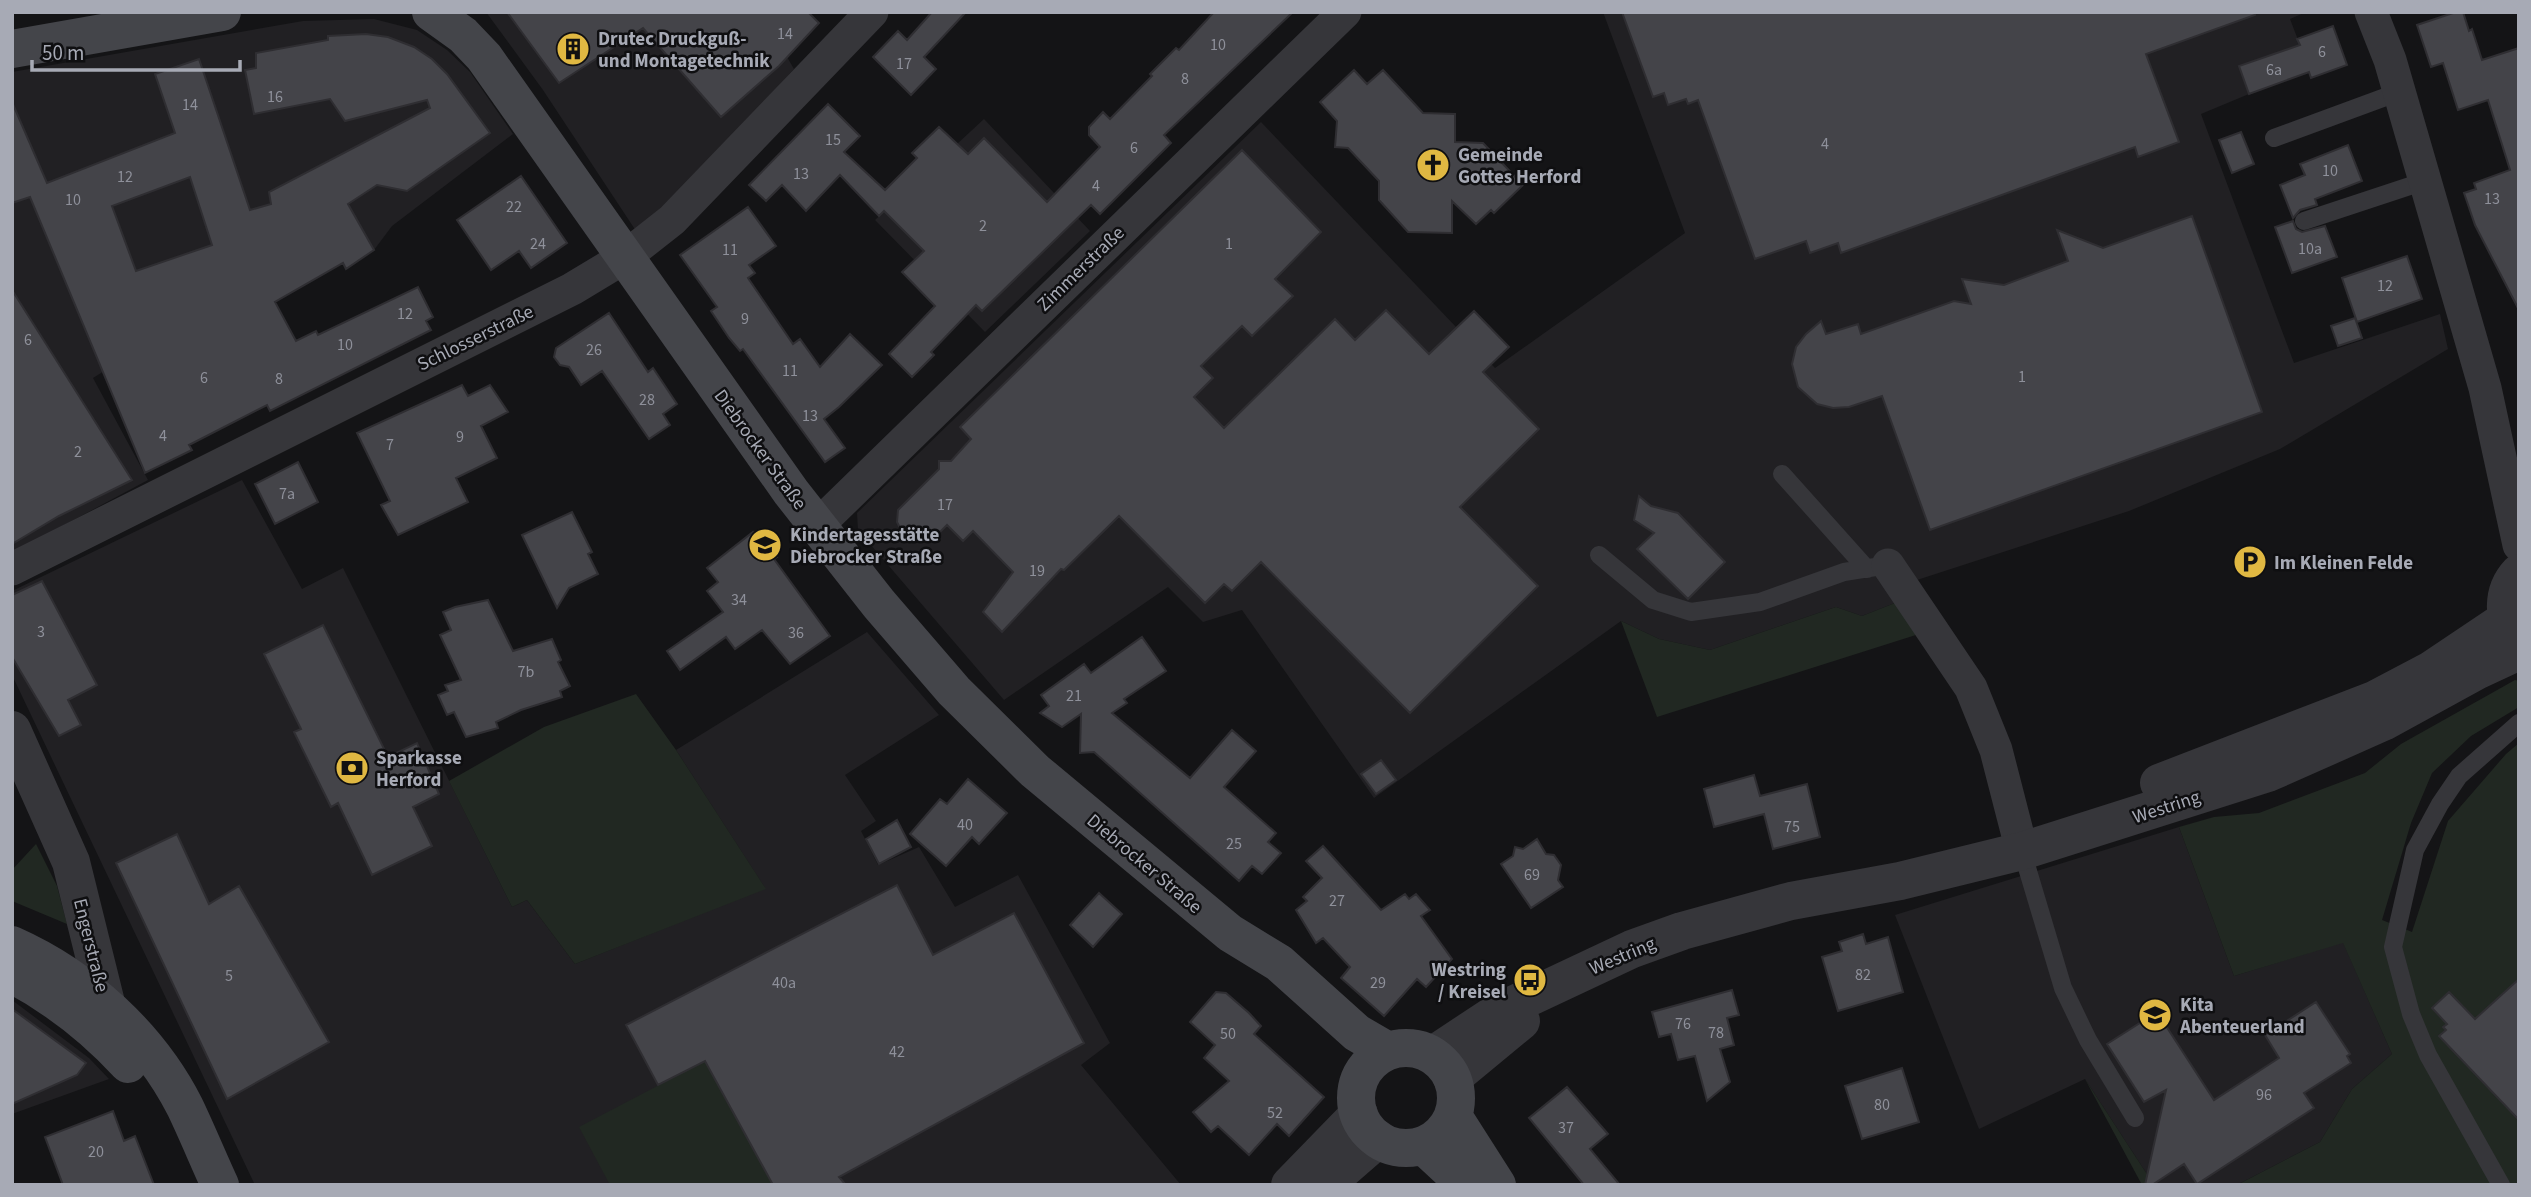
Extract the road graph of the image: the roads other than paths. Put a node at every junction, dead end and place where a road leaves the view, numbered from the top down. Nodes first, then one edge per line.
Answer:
1 (222, 12) edge
2 (430, 12) edge
3 (872, 12) edge
4 (1345, 12) edge
5 (2371, 12) edge
6 (12, 49) edge
7 (2399, 92) junction
8 (2274, 138) dead end
9 (2425, 181) junction
10 (2304, 221) dead end
11 (625, 257) junction
12 (2485, 387) junction
13 (2519, 468) edge
14 (1782, 474) dead end
15 (817, 526) junction
16 (2519, 545) edge
17 (1599, 555) dead end
18 (1878, 567) junction
19 (12, 569) edge
20 (2519, 573) edge
21 (2515, 636) edge
22 (2519, 723) edge
23 (12, 730) edge
24 (2019, 838) junction
25 (12, 945) edge
26 (12, 974) edge
27 (107, 1024) junction
28 (1375, 1063) junction
29 (1443, 1066) junction
30 (1453, 1116) junction
31 (2135, 1118) dead end
32 (1369, 1127) junction
33 (1423, 1145) junction
34 (220, 1185) edge
35 (1290, 1185) edge
36 (1325, 1185) edge
37 (1466, 1185) edge
38 (1497, 1185) edge
39 (2501, 1185) edge

1 - 6 main road
2 - 11 main road, Diebrocker Straße
3 - 11 street, Schlosserstraße
4 - 15 street, Zimmerstraße
5 - 7 street
7 - 8 lane
7 - 9 street
9 - 10 lane
9 - 12 street
11 - 15 main road, Diebrocker Straße
11 - 19 street, Schlosserstraße
12 - 13 street
12 - 16 street
14 - 18 lane
15 - 28 main road, Diebrocker Straße
17 - 18 lane
18 - 24 street
20 - 21 street
21 - 24 street, Westring
22 - 39 lane
23 - 27 street, Engerstraße
24 - 29 street, Westring
24 - 31 lane
25 - 27 main road
26 - 27 main road
27 - 34 main road, Engerstraße
28 - 29 main road
28 - 32 main road
29 - 30 main road
30 - 33 main road
30 - 38 main road
32 - 33 main road
32 - 35 street
32 - 36 street
33 - 37 main road

